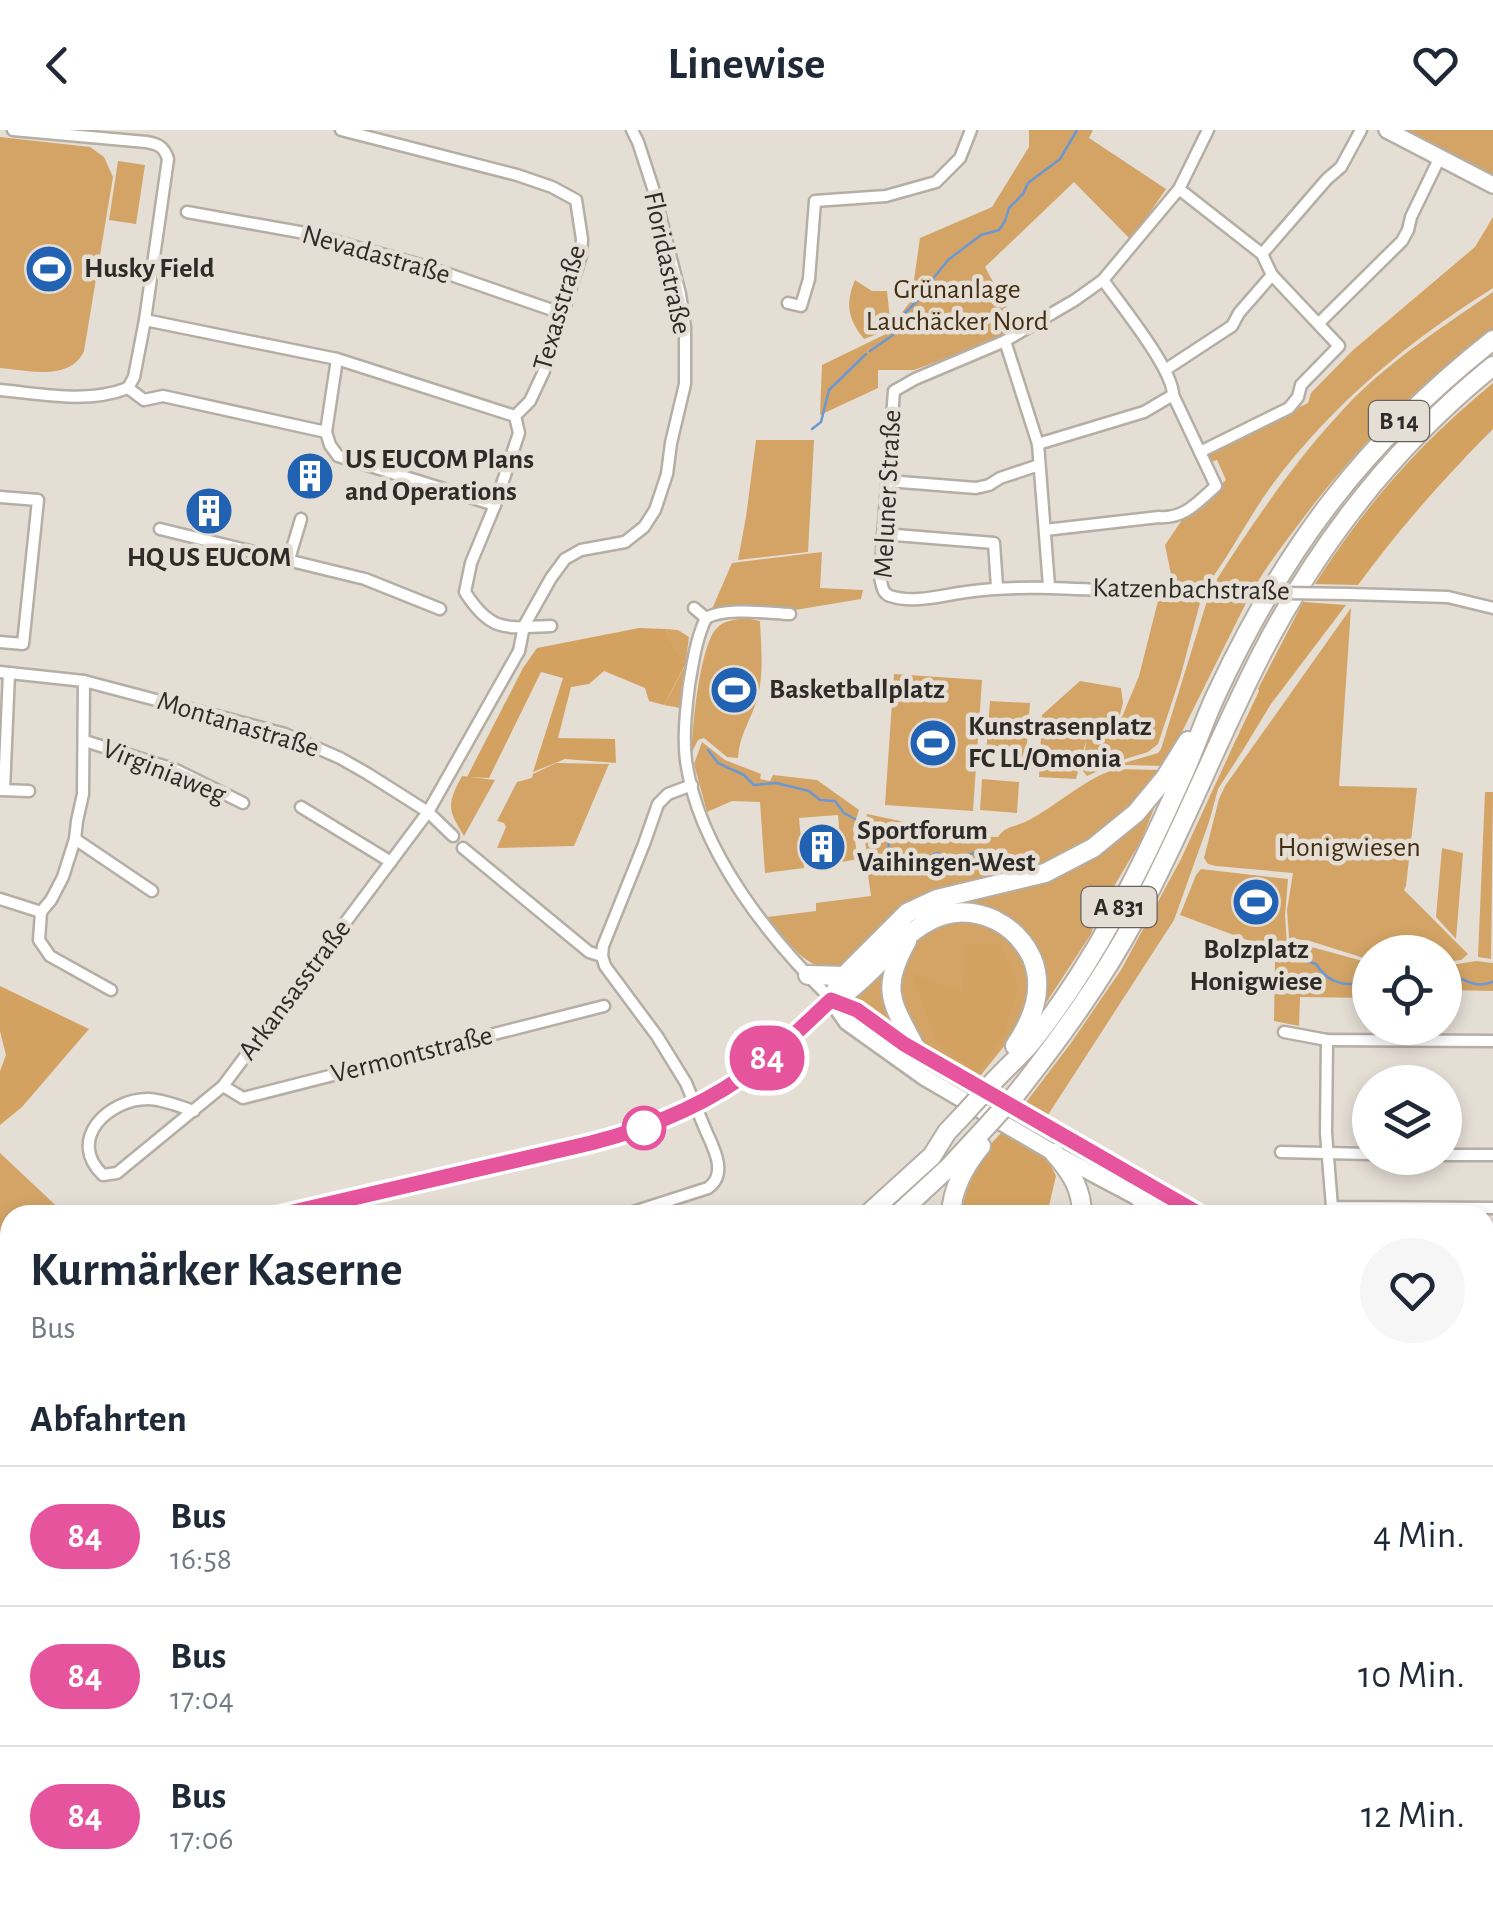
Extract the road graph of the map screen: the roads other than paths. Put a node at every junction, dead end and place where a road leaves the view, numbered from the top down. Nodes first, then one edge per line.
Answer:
1 (12, 130) edge
2 (341, 130) edge
3 (632, 130) edge
4 (971, 130) edge
5 (1208, 130) edge
6 (1361, 130) edge
7 (1387, 130) edge
8 (1440, 157) junction
9 (1493, 186) edge
10 (1179, 189) junction
11 (187, 212) dead end
12 (1262, 254) junction
13 (1272, 275) junction
14 (1104, 280) junction
15 (788, 303) dead end
16 (561, 313) junction
17 (145, 320) junction
18 (1318, 323) junction
19 (1493, 340) edge
20 (1005, 341) junction
21 (336, 359) junction
22 (1493, 366) edge
23 (1164, 370) junction
24 (128, 388) junction
25 (0, 390) edge
26 (1173, 395) junction
27 (516, 416) junction
28 (326, 432) junction
29 (1038, 444) junction
30 (1200, 452) junction
31 (1039, 465) junction
32 (888, 481) junction
33 (0, 496) edge
34 (495, 505) junction
35 (1320, 516) joint
36 (300, 519) dead end
37 (160, 529) dead end
38 (1044, 530) junction
39 (1336, 530) joint
40 (883, 534) junction
41 (289, 559) junction
42 (1050, 586) junction
43 (998, 587) junction
44 (889, 596) joint
45 (694, 608) dead end
46 (1493, 608) edge
47 (440, 609) dead end
48 (790, 614) dead end
49 (706, 618) junction
50 (524, 626) junction
51 (552, 626) dead end
52 (0, 642) edge
53 (4, 673) edge
54 (84, 681) junction
55 (1208, 712) junction
56 (84, 741) junction
57 (692, 785) junction
58 (2, 790) edge
59 (30, 792) dead end
60 (243, 804) dead end
61 (302, 807) dead end
62 (428, 812) junction
63 (453, 836) dead end
64 (75, 839) junction
65 (463, 848) dead end
66 (390, 862) junction
67 (152, 892) dead end
68 (0, 899) edge
69 (40, 912) junction
70 (912, 932) junction
71 (602, 956) junction
72 (808, 976) junction
73 (844, 976) junction
74 (110, 990) dead end
75 (831, 1000) junction
76 (604, 1006) dead end
77 (1284, 1032) dead end
78 (1327, 1040) junction
79 (1493, 1041) edge
80 (917, 1051) junction
81 (960, 1078) junction
82 (994, 1080) junction
83 (224, 1086) junction
84 (950, 1092) junction
85 (194, 1112) junction
86 (987, 1126) junction
87 (1070, 1138) junction
88 (1282, 1152) dead end
89 (1328, 1152) junction
90 (1352, 1153) edge
91 (1057, 1154) junction
92 (1462, 1154) edge
93 (1493, 1155) edge
94 (323, 1205) edge
95 (655, 1205) edge
96 (878, 1205) edge
97 (908, 1205) edge
98 (952, 1205) edge
99 (1082, 1205) edge
100 (1146, 1205) edge
101 (1146, 1205) edge
102 (1332, 1205) edge

1 - 17 street
2 - 16 street, Texasstraße
3 - 50 street, Floridastraße
4 - 15 street
5 - 10 street, Meluner Straße
6 - 12 street
7 - 8 main road
8 - 9 main road
8 - 18 street
10 - 12 street
10 - 14 street, Meluner Straße
11 - 16 street, Nevadastraße
12 - 13 street
13 - 18 street
13 - 23 street
14 - 20 street, Meluner Straße
14 - 23 street
16 - 27 street, Texasstraße
17 - 21 street
17 - 24 street
18 - 30 street
19 - 35 highway, B 14
20 - 29 street
20 - 32 street, Meluner Straße
21 - 27 street
21 - 28 street
22 - 39 highway, B 14
23 - 26 street
24 - 25 street
24 - 28 street
26 - 29 street
26 - 30 street
27 - 34 street, Texasstraße
28 - 34 street
29 - 31 street
30 - 38 street
31 - 32 street
31 - 38 street
32 - 40 street, Meluner Straße
33 - 52 street
34 - 50 street, Texasstraße
35 - 55 highway, A 831
36 - 41 street
37 - 41 street
38 - 42 street
39 - 86 highway, A 831, bridge
40 - 43 street
40 - 44 street, Meluner Straße
41 - 47 street
42 - 43 street, Katzenbachstraße
42 - 46 street, Katzenbachstraße, bridge
43 - 44 street, Katzenbachstraße
45 - 49 street
48 - 49 street
49 - 57 street
50 - 51 street
50 - 62 street, Arkansasstraße
53 - 54 street, Montanastraße
53 - 58 street
54 - 56 street, Virginiaweg
54 - 62 street, Montanastraße
55 - 73 highway
55 - 82 highway, A 831
56 - 60 street, Virginiaweg
56 - 64 street, Virginiaweg
57 - 71 street
57 - 72 street
58 - 59 street
61 - 66 street
62 - 63 street, Montanastraße
62 - 66 street, Arkansasstraße
64 - 67 street
64 - 69 street, Virginiaweg
65 - 71 street
66 - 83 street, Arkansasstraße
68 - 69 street
69 - 74 street
70 - 75 highway
70 - 80 highway
70 - 82 highway
71 - 95 street, bridge
72 - 73 highway
72 - 75 street
73 - 75 highway
75 - 80 main road
75 - 84 main road
75 - 94 main road
76 - 83 street, Vermontstraße
77 - 78 street
78 - 79 street
78 - 89 street
80 - 81 main road
81 - 84 main road
81 - 87 main road
82 - 96 highway, A 831, bridge
83 - 85 street, Arkansasstraße
84 - 91 main road
85 - 85 street, Arkansasstraße
86 - 97 highway, A 831
86 - 98 highway
87 - 91 main road
87 - 100 main road
88 - 89 street
89 - 90 street
89 - 102 street
91 - 99 highway
91 - 101 main road
92 - 93 street

